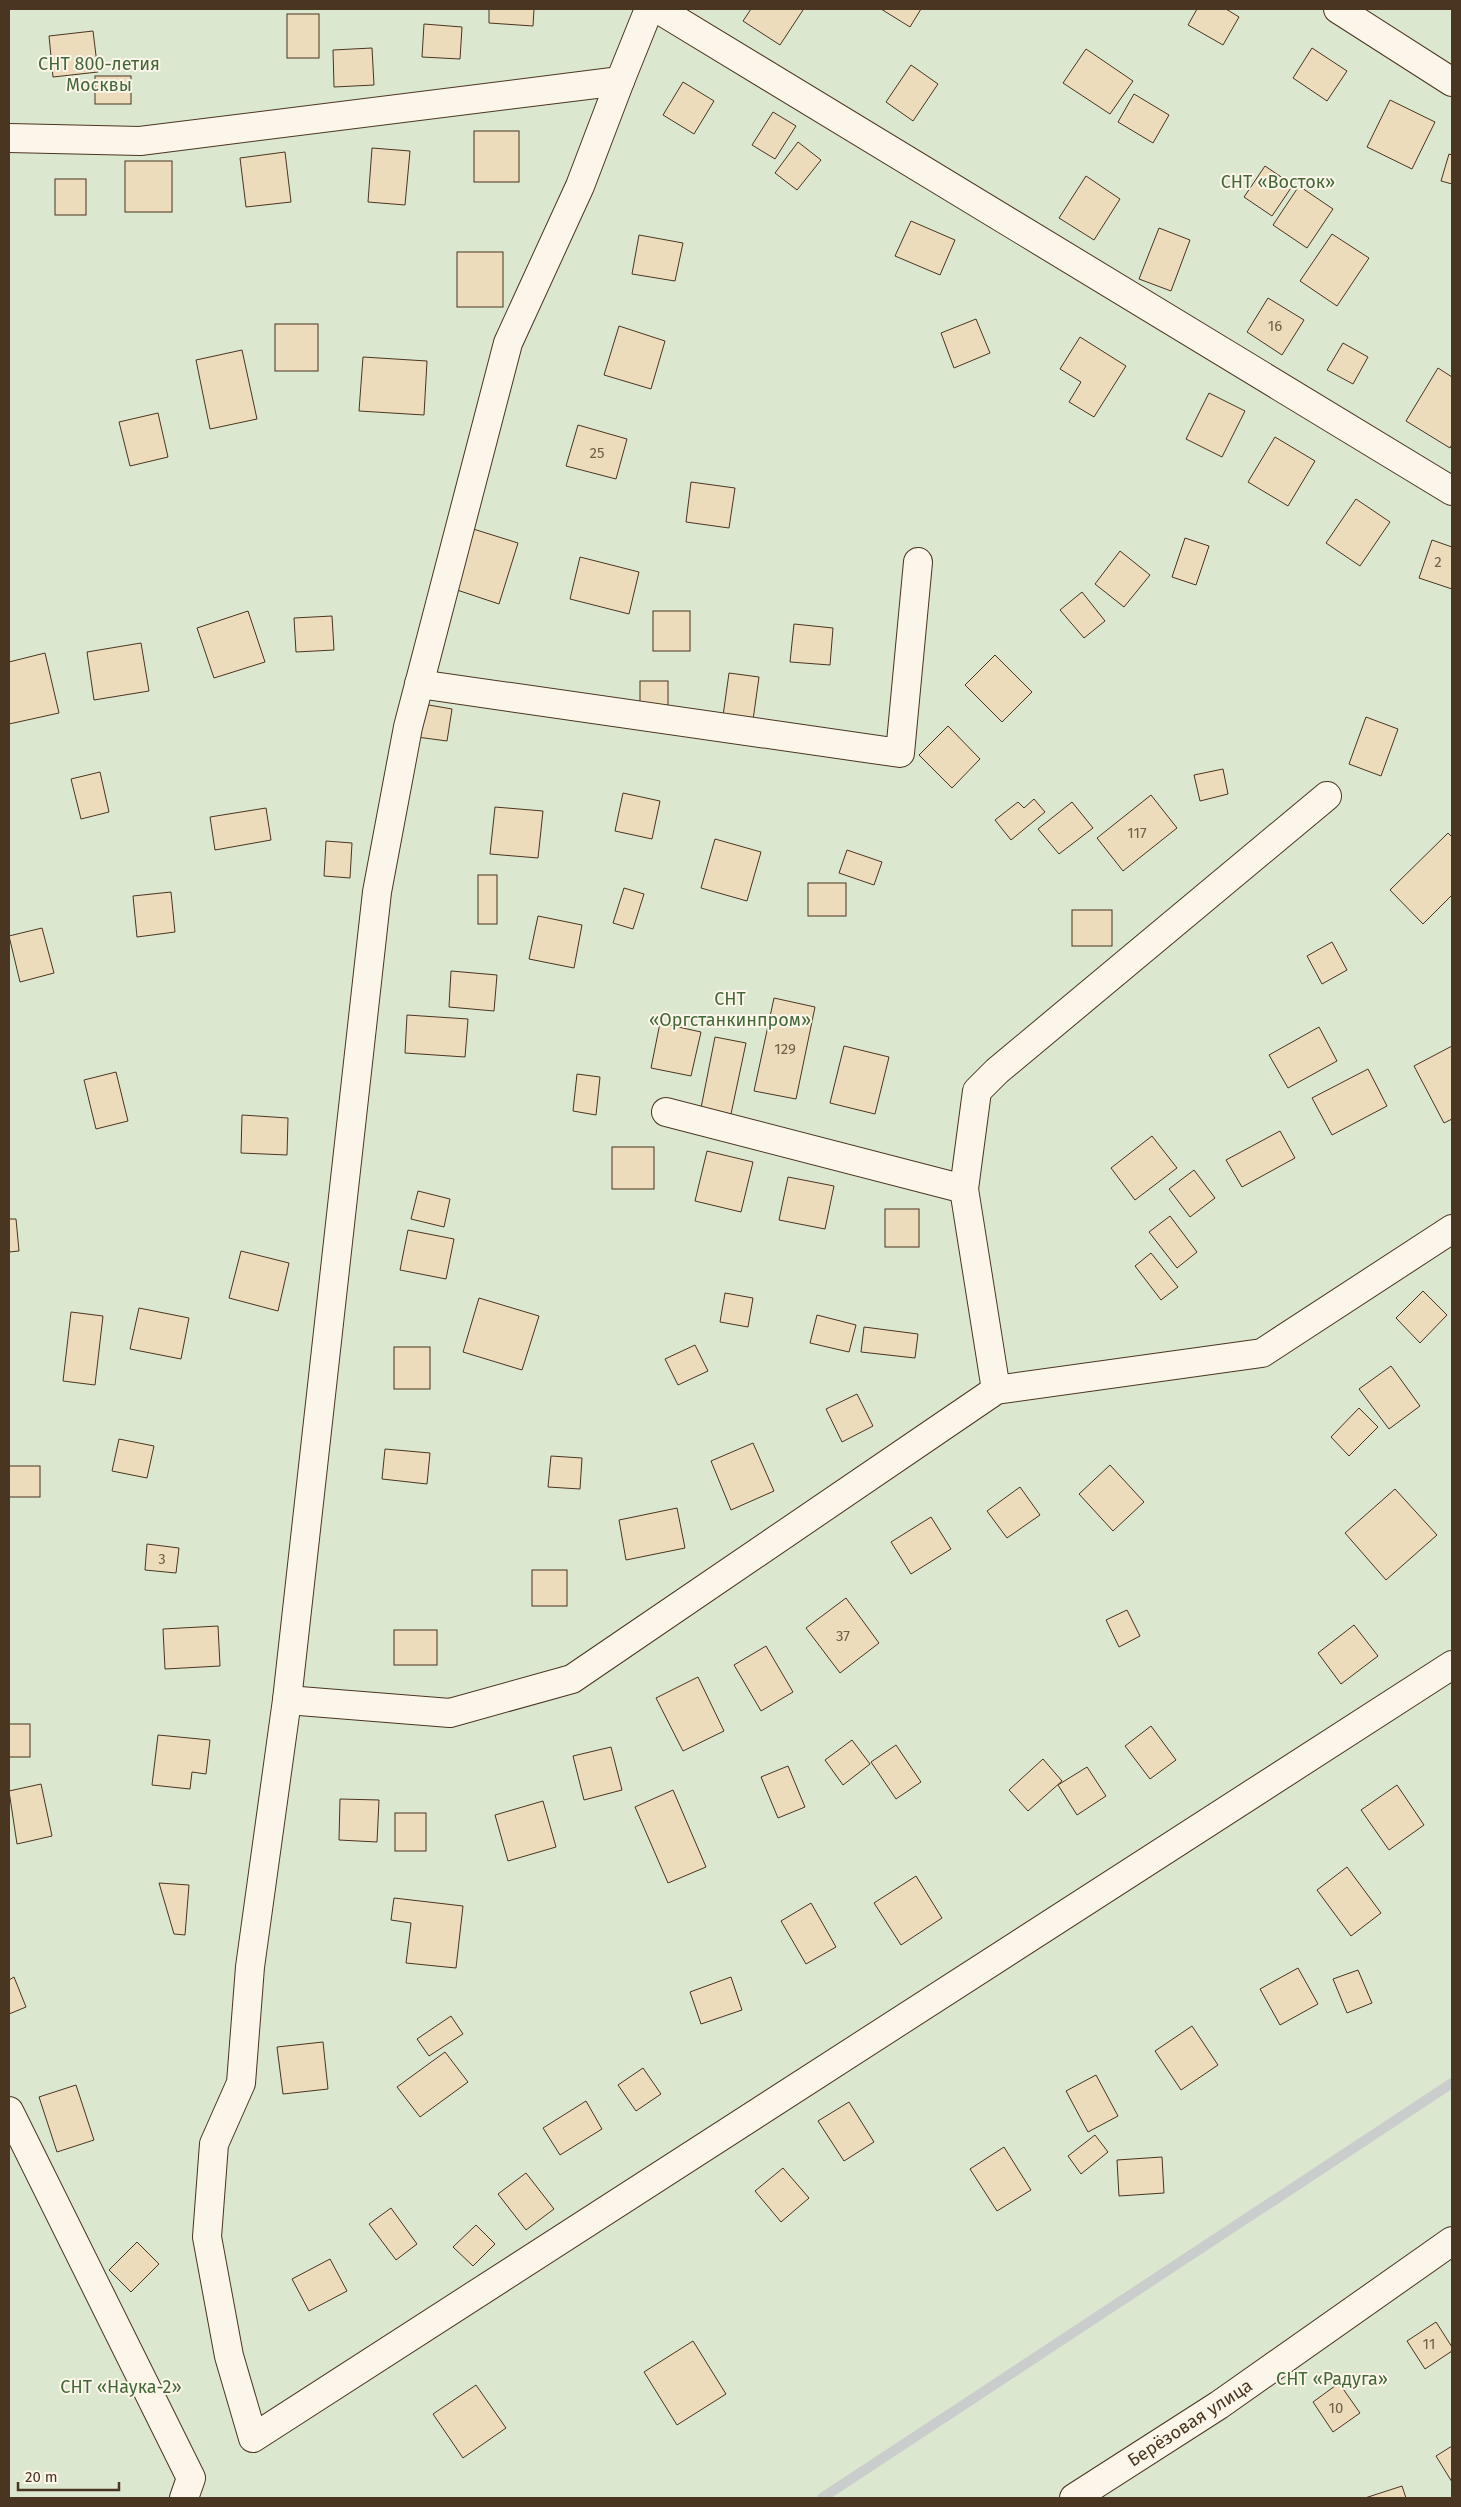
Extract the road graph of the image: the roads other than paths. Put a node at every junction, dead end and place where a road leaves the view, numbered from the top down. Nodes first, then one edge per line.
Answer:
1 (649, 9) edge
2 (658, 9) edge
3 (1338, 9) edge
4 (620, 81) junction
5 (1452, 82) edge
6 (9, 138) edge
7 (1452, 491) edge
8 (918, 562) dead end
9 (419, 684) junction
10 (1327, 796) dead end
11 (666, 1112) dead end
12 (964, 1189) junction
13 (1452, 1228) edge
14 (996, 1390) junction
15 (1452, 1665) edge
16 (287, 1700) junction
17 (9, 2111) edge
18 (1452, 2241) edge
19 (184, 2498) edge
20 (1074, 2498) edge

1 - 4 street
2 - 7 street
3 - 5 street
4 - 6 street
4 - 9 street
8 - 9 street
9 - 16 street
10 - 12 street
11 - 12 street
12 - 14 street
13 - 14 street
14 - 16 street
15 - 16 street
17 - 19 street
18 - 20 street, Берёзовая улица

